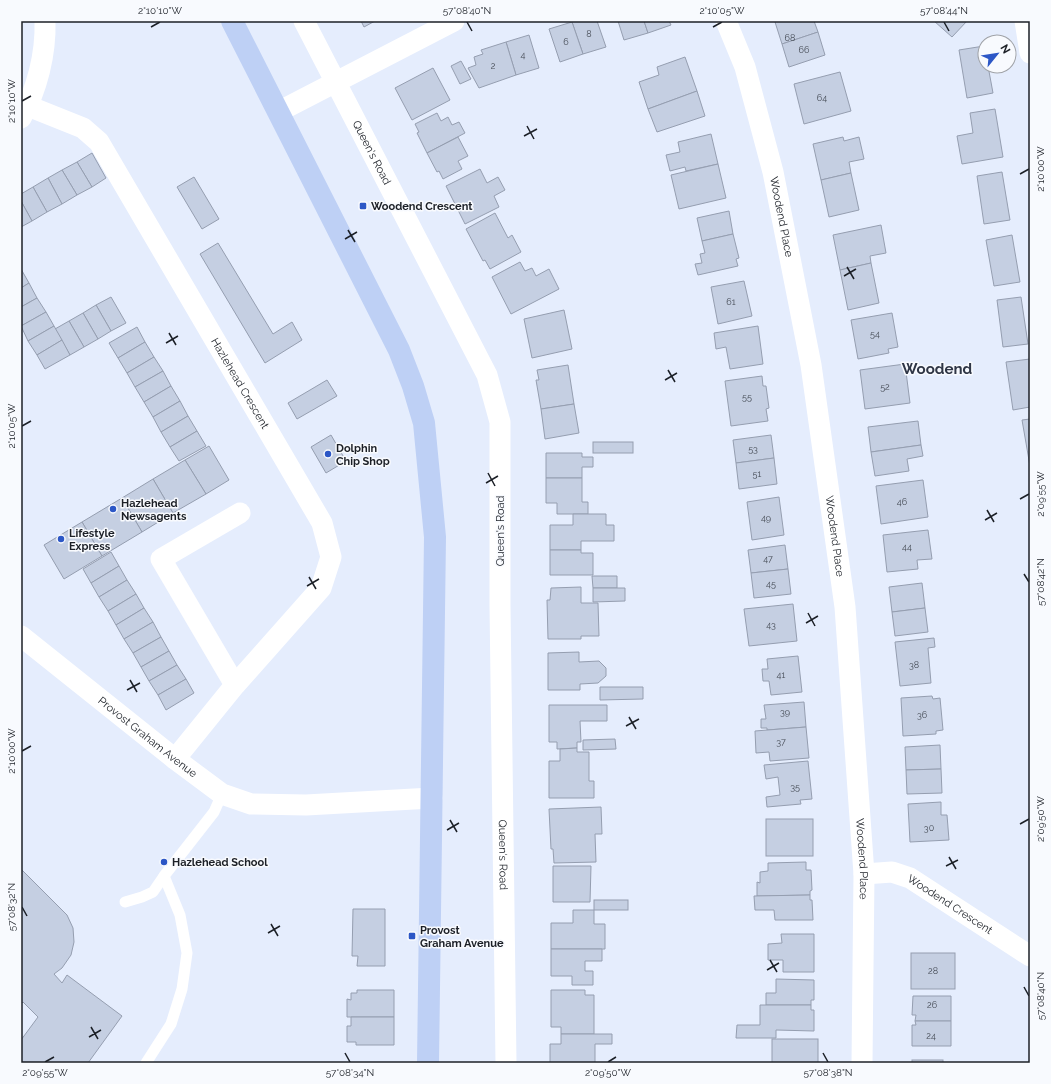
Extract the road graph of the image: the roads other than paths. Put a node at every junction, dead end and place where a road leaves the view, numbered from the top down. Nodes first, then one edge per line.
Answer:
1 (45, 21) edge
2 (232, 21) edge
3 (304, 21) edge
4 (454, 21) edge
5 (726, 21) edge
6 (1025, 21) edge
7 (1030, 53) edge
8 (336, 82) junction
9 (24, 112) edge
10 (278, 112) junction
11 (240, 513) dead end
12 (21, 636) edge
13 (234, 684) junction
14 (176, 759) junction
15 (222, 794) junction
16 (432, 798) junction
17 (864, 874) junction
18 (164, 876) junction
19 (125, 902) dead end
20 (1030, 956) edge
21 (146, 1063) edge
22 (428, 1063) edge
23 (506, 1063) edge
24 (862, 1063) edge

1 - 9 street
2 - 10 main road
3 - 8 street, Queen's Road
4 - 8 street
5 - 17 street, Woodend Place
6 - 7 street
8 - 10 street
8 - 23 street, Queen's Road
9 - 13 street, Hazlehead Crescent
10 - 16 main road
11 - 13 street
12 - 14 street, Provost Graham Avenue
13 - 14 street, Hazlehead Crescent
14 - 15 street, Provost Graham Avenue
15 - 16 street, Provost Graham Avenue
15 - 18 lane
16 - 22 main road
17 - 20 street, Woodend Crescent
17 - 24 street, Woodend Place
18 - 19 lane
18 - 21 lane

